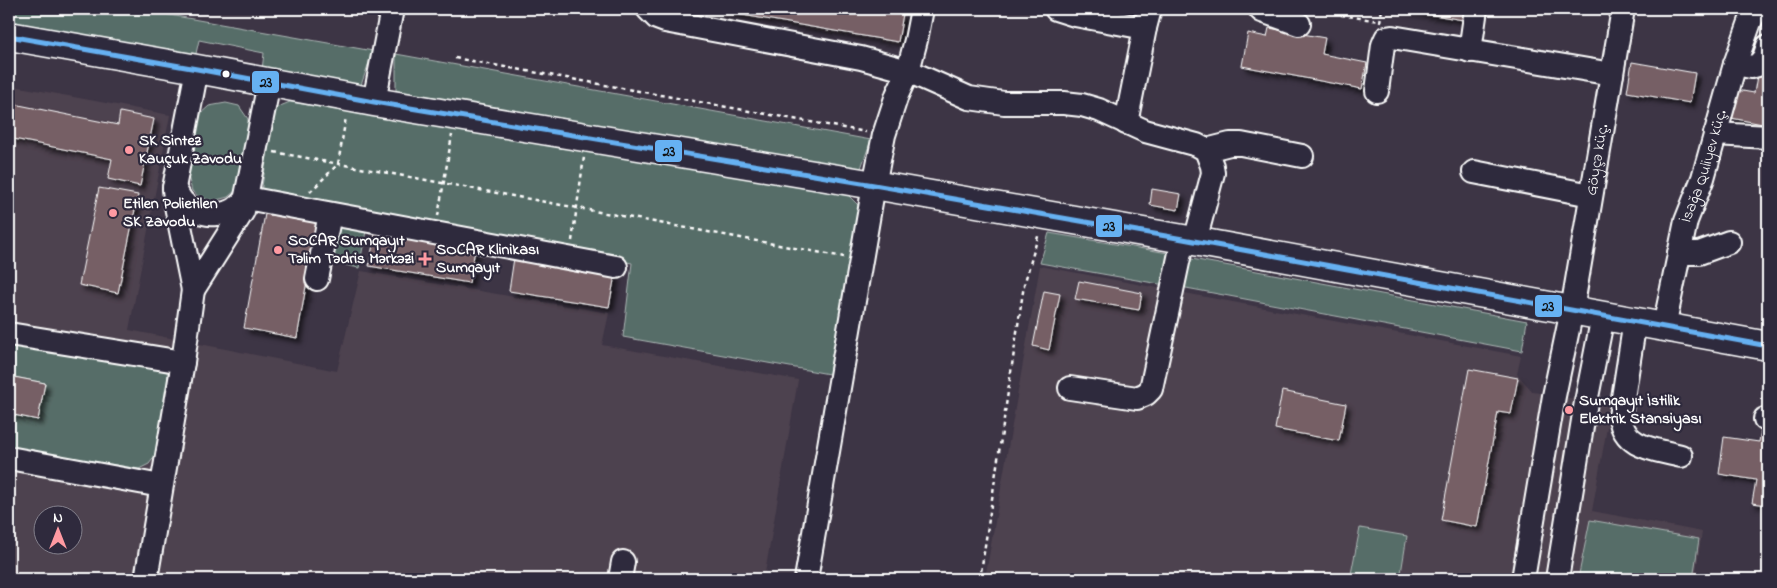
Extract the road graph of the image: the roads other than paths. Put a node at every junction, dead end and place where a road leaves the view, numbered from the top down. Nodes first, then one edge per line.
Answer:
1 (392, 9) edge
2 (648, 9) edge
3 (922, 9) edge
4 (1056, 9) edge
5 (1260, 9) edge
6 (1476, 9) edge
7 (1623, 9) edge
8 (1754, 10) edge
9 (1148, 18) edge
10 (1299, 24) dead end
11 (9, 36) edge
12 (1768, 46) edge
13 (1470, 51) junction
14 (1734, 64) junction
15 (197, 69) junction
16 (908, 71) junction
17 (1612, 74) junction
18 (268, 83) junction
19 (1377, 91) dead end
20 (374, 102) junction
21 (1126, 123) junction
22 (1715, 134) junction
23 (1768, 137) edge
24 (1206, 150) junction
25 (1302, 156) dead end
26 (1474, 172) dead end
27 (874, 185) junction
28 (174, 188) junction
29 (1591, 195) junction
30 (247, 198) junction
31 (330, 214) junction
32 (1189, 240) junction
33 (1729, 242) dead end
34 (1679, 253) junction
35 (616, 267) dead end
36 (317, 279) dead end
37 (193, 290) junction
38 (1572, 310) junction
39 (1603, 316) junction
40 (1635, 322) junction
41 (1664, 327) junction
42 (9, 334) edge
43 (1768, 346) edge
44 (183, 362) junction
45 (1070, 388) dead end
46 (1681, 456) dead end
47 (9, 458) edge
48 (161, 486) junction
49 (146, 579) edge
50 (806, 579) edge
51 (1523, 579) edge
52 (1557, 579) edge

1 - 20 street
2 - 16 street
3 - 16 street
4 - 9 street
5 - 10 street
6 - 13 street
7 - 17 street, Göyçə küç.
8 - 14 street, İsağa Quliyev küç.
9 - 21 street
11 - 15 main road
12 - 14 street
13 - 17 street
13 - 19 street
14 - 22 street, İsağa Quliyev küç.
15 - 18 main road
15 - 28 street
16 - 21 street
16 - 27 street
17 - 29 street, Göyçə küç.
18 - 20 main road
18 - 30 street
20 - 27 main road
21 - 24 street
22 - 23 street
22 - 34 street, İsağa Quliyev küç.
24 - 25 street
24 - 32 street
26 - 29 street
27 - 32 main road
27 - 50 street
28 - 30 street
28 - 37 street
29 - 38 street, Göyçə küç.
30 - 31 street
30 - 37 street
31 - 35 street
31 - 36 street
32 - 38 main road
32 - 45 street
33 - 34 street
34 - 41 street, İsağa Quliyev küç.
37 - 44 street
38 - 39 main road
38 - 51 street, Göyçə küç.
39 - 40 main road
39 - 52 street
40 - 41 main road
40 - 46 street
41 - 43 main road
42 - 44 street
44 - 48 street
47 - 48 street
48 - 49 street

